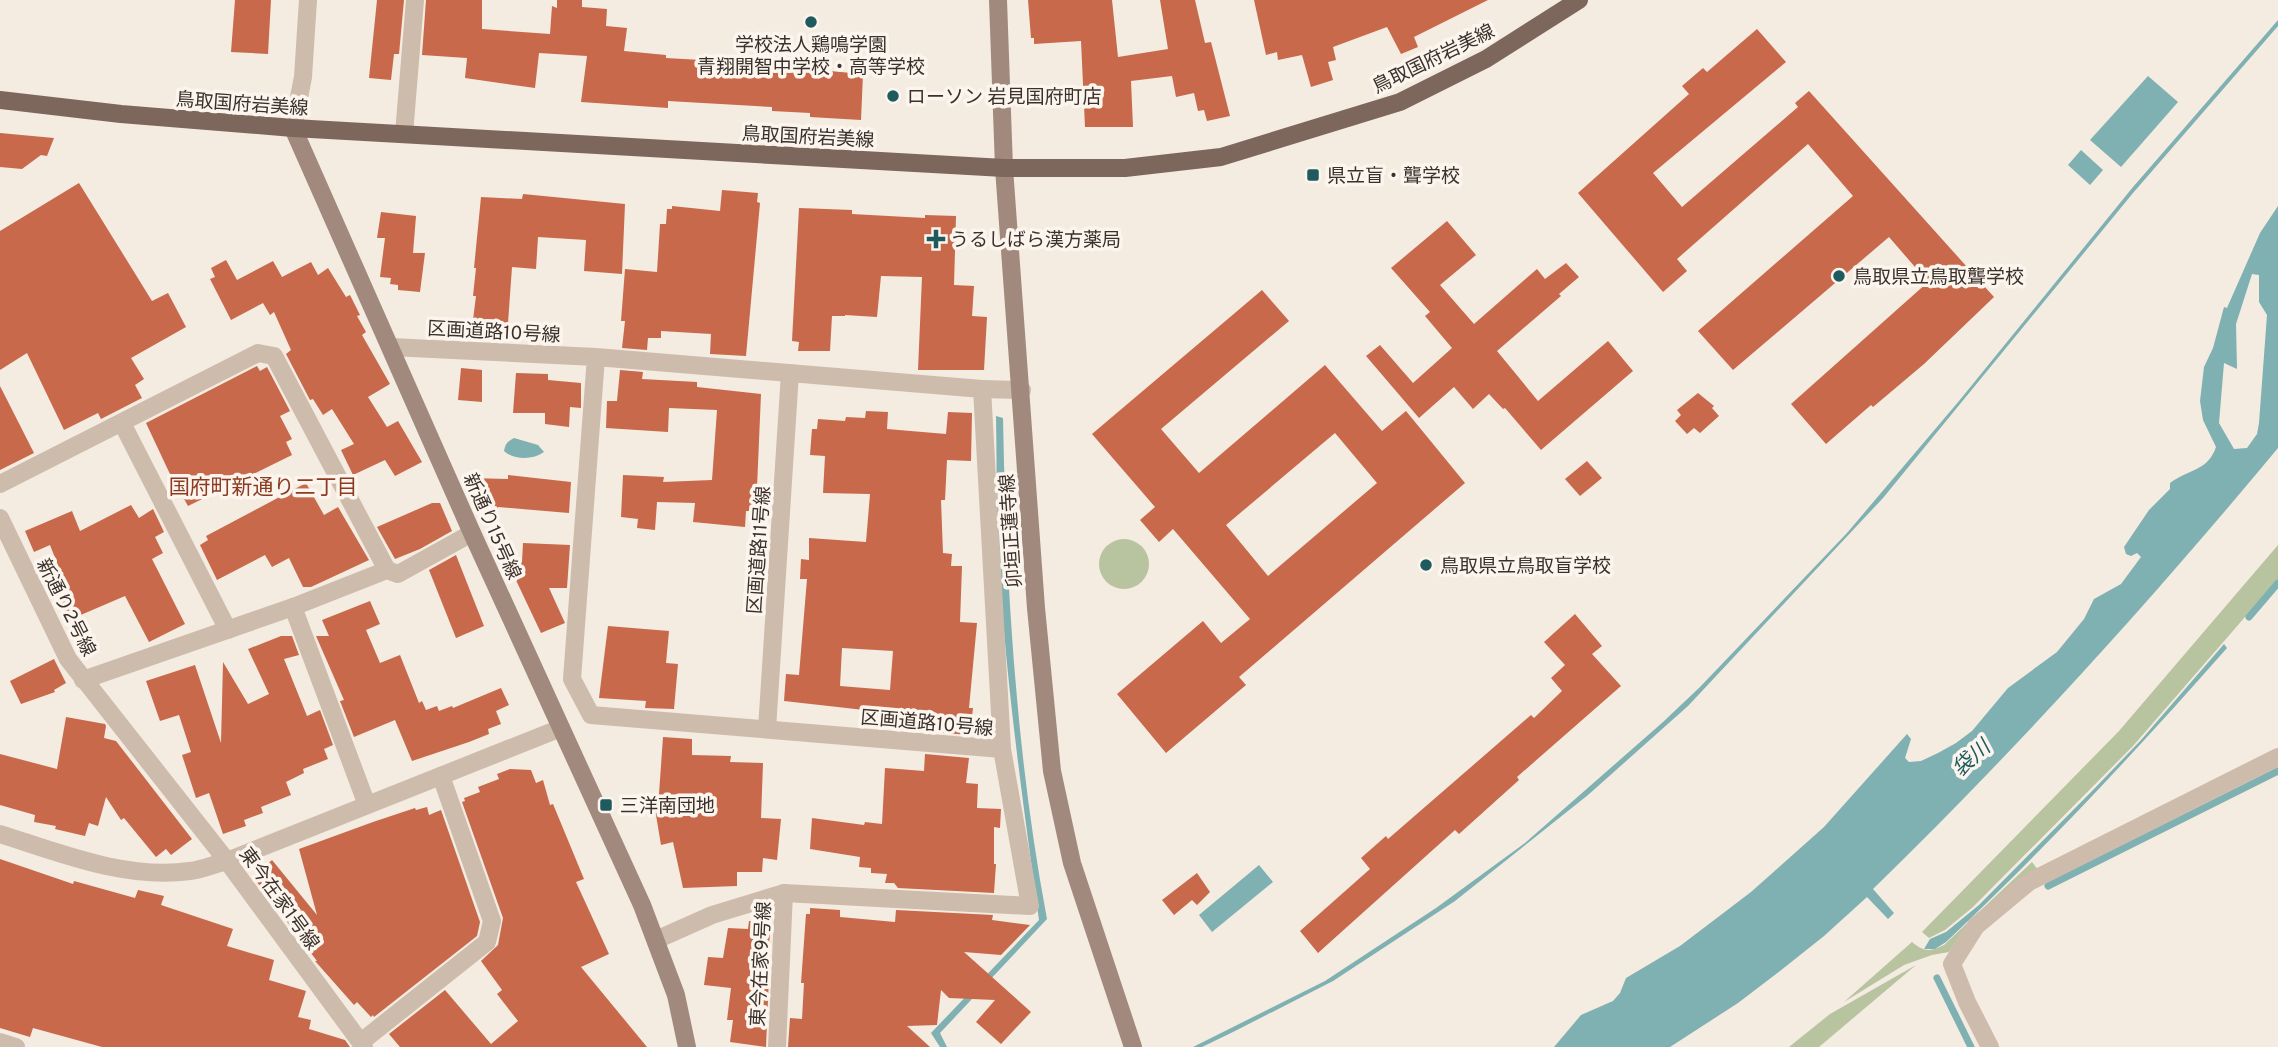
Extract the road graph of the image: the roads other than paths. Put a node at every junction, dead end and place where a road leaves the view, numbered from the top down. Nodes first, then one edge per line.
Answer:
1 (308, 0) edge
2 (415, 0) edge
3 (998, 0) edge
4 (1579, 0) edge
5 (0, 100) edge
6 (293, 128) junction
7 (404, 134) junction
8 (1004, 168) junction
9 (391, 347) junction
10 (596, 357) junction
11 (790, 373) junction
12 (982, 389) junction
13 (1022, 390) junction
14 (122, 423) junction
15 (0, 484) edge
16 (0, 518) edge
17 (472, 533) junction
18 (387, 570) junction
19 (293, 607) junction
20 (228, 630) junction
21 (83, 680) junction
22 (561, 728) junction
23 (767, 729) junction
24 (1002, 749) junction
25 (2278, 757) edge
26 (159, 776) joint
27 (441, 776) junction
28 (367, 805) junction
29 (0, 834) edge
30 (226, 861) junction
31 (785, 893) junction
32 (656, 940) junction
33 (0, 1042) edge
34 (362, 1045) edge
35 (16, 1047) edge
36 (687, 1047) edge
37 (776, 1047) edge
38 (1133, 1047) edge
39 (1990, 1047) edge

1 - 6 street
2 - 7 street
3 - 8 main road, 卯垣正蓮寺線
4 - 8 main road, 鳥取国府岩美線
5 - 6 main road, 鳥取国府岩美線
6 - 7 main road, 鳥取国府岩美線
6 - 9 main road, 新通り15号線
7 - 8 main road, 鳥取国府岩美線
8 - 13 main road, 卯垣正蓮寺線
9 - 10 street, 区画道路10号線
9 - 17 main road, 新通り15号線
10 - 11 street, 区画道路10号線
10 - 23 street, 区画道路10号線
11 - 12 street, 区画道路10号線
11 - 23 street, 区画道路11号線
12 - 13 street
12 - 24 street, 区画道路10号線
13 - 38 main road, 卯垣正蓮寺線
14 - 15 street
14 - 18 street
14 - 20 street
16 - 21 street, 新通り2号線
17 - 18 street
17 - 22 main road, 新通り15号線
18 - 19 street
19 - 20 street
19 - 28 street
20 - 21 street
21 - 26 street, 新通り2号線
22 - 27 street
22 - 32 main road, 新通り15号線
23 - 24 street, 区画道路10号線
24 - 31 street
25 - 39 street
26 - 30 street, 東今在家1号線
27 - 28 street
27 - 34 street
28 - 30 street
29 - 30 street
30 - 34 street, 東今在家1号線
31 - 32 street, 東今在家9号線
31 - 37 street, 東今在家9号線
32 - 36 main road, 新通り15号線
33 - 35 street

